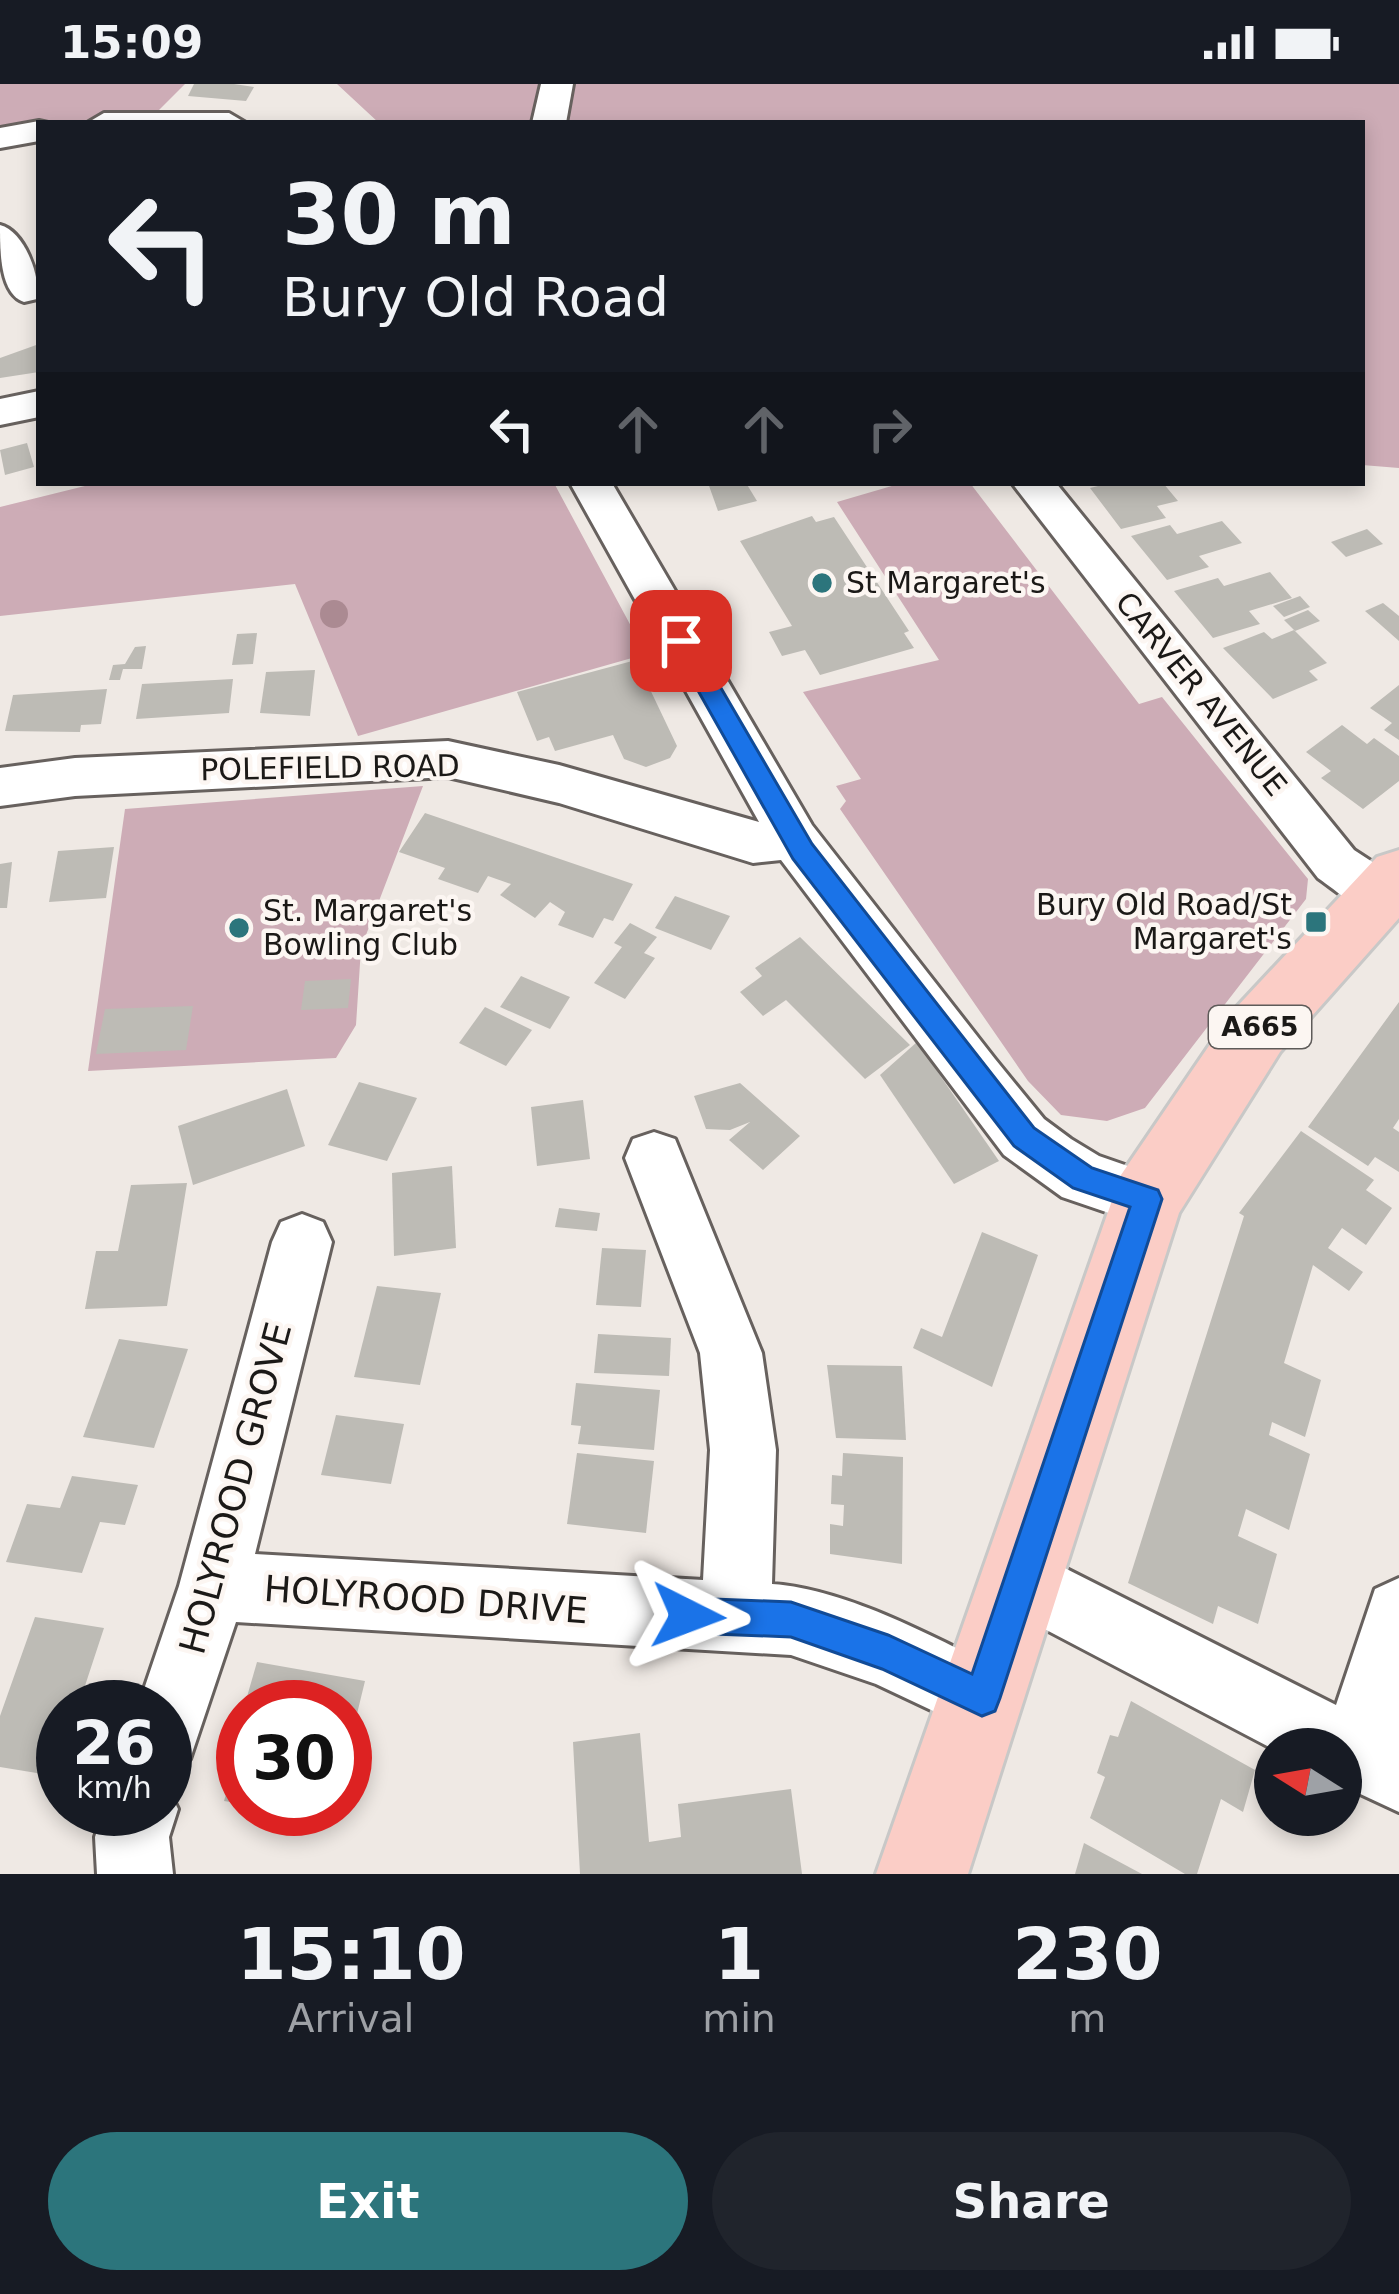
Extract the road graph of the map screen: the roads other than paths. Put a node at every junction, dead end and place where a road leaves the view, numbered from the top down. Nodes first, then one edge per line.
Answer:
1 (557, 84) edge
2 (550, 120) edge
3 (36, 132) edge
4 (0, 138) edge
5 (0, 236) edge
6 (24, 291) dead end
7 (36, 405) edge
8 (0, 412) edge
9 (593, 486) edge
10 (1024, 486) edge
11 (0, 787) edge
12 (794, 838) junction
13 (1389, 884) edge
14 (654, 1158) dead end
15 (1147, 1199) junction
16 (302, 1242) dead end
17 (1021, 1580) junction
18 (213, 1586) junction
19 (1399, 1613) edge
20 (736, 1619) junction
21 (183, 1680) edge
22 (982, 1698) junction
23 (1379, 1765) edge
24 (132, 1836) edge
25 (135, 1874) edge
26 (922, 1874) edge

1 - 2 street
3 - 4 street
5 - 6 street
7 - 8 street
9 - 12 street
10 - 13 street, CARVER AVENUE
11 - 12 street, POLEFIELD ROAD
12 - 15 street
13 - 15 main road, A665
14 - 20 street
15 - 17 main road, A665
16 - 18 street, HOLYROOD GROVE
17 - 22 main road, A665
17 - 23 street
18 - 20 street, HOLYROOD DRIVE
18 - 21 street, HOLYROOD GROVE
19 - 23 street
20 - 22 street, HOLYROOD DRIVE
22 - 26 main road, A665
24 - 25 street

